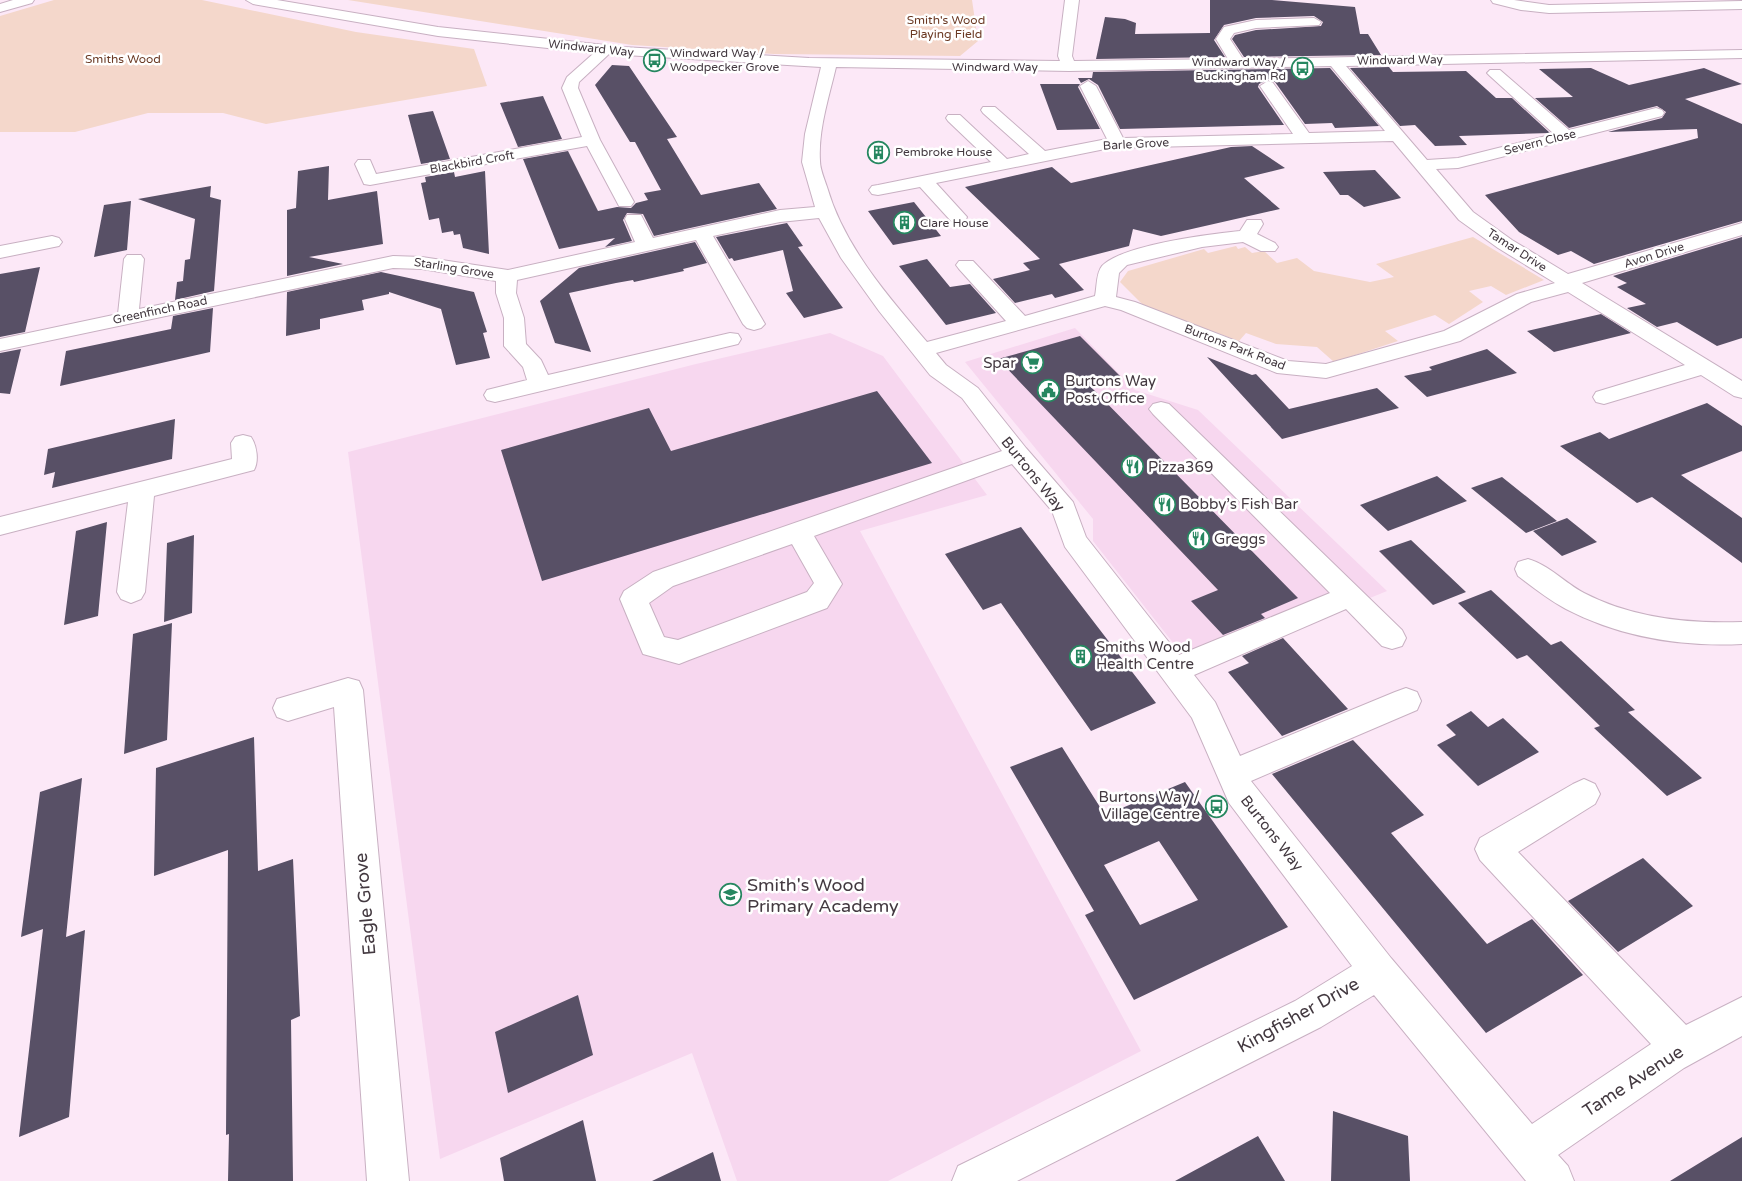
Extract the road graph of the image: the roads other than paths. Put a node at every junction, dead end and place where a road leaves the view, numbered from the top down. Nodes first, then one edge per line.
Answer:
1 (27, 0) edge
2 (253, 0) edge
3 (1072, 0) edge
4 (1504, 2) edge
5 (1742, 5) edge
6 (0, 8) edge
7 (1314, 22) dead end
8 (604, 51) junction
9 (1720, 54) junction
10 (1742, 54) edge
11 (1334, 61) junction
12 (1238, 63) junction
13 (829, 64) junction
14 (1069, 66) junction
15 (1742, 67) edge
16 (1533, 83) dead end
17 (1088, 86) dead end
18 (1268, 86) dead end
19 (1636, 104) dead end
20 (989, 110) dead end
21 (954, 118) dead end
22 (1398, 136) junction
23 (1566, 136) junction
24 (1305, 139) junction
25 (592, 140) junction
26 (1118, 143) junction
27 (1042, 157) junction
28 (364, 164) dead end
29 (1004, 164) junction
30 (1424, 165) junction
31 (924, 181) junction
32 (878, 190) dead end
33 (626, 202) dead end
34 (825, 212) junction
35 (958, 217) dead end
36 (634, 219) dead end
37 (1742, 229) edge
38 (702, 234) junction
39 (52, 242) dead end
40 (1268, 246) dead end
41 (647, 247) junction
42 (0, 252) edge
43 (134, 259) dead end
44 (966, 265) dead end
45 (508, 276) junction
46 (320, 278) joint
47 (1569, 283) junction
48 (1105, 300) junction
49 (128, 317) junction
50 (1020, 323) junction
51 (754, 324) dead end
52 (730, 339) dead end
53 (0, 345) edge
54 (922, 350) junction
55 (1704, 367) junction
56 (540, 384) junction
57 (1742, 391) edge
58 (495, 395) dead end
59 (1604, 397) dead end
60 (1161, 409) dead end
61 (243, 443) dead end
62 (1017, 454) junction
63 (142, 490) junction
64 (0, 526) edge
65 (798, 531) junction
66 (1528, 569) dead end
67 (131, 592) dead end
68 (1350, 596) junction
69 (1742, 633) edge
70 (1392, 638) dead end
71 (1172, 671) junction
72 (1406, 701) dead end
73 (288, 708) dead end
74 (1232, 774) junction
75 (1584, 794) dead end
76 (1378, 970) junction
77 (1742, 1016) edge
78 (1682, 1048) junction
79 (1528, 1151) junction
80 (388, 1181) edge
81 (973, 1181) edge
82 (1553, 1181) edge

1 - 6 street
2 - 8 street, Windward Way
3 - 14 street
4 - 5 street
7 - 12 street
8 - 13 street, Windward Way
8 - 25 street
9 - 10 street, Windward Way
9 - 11 street, Windward Way
9 - 15 street
11 - 12 street, Windward Way
11 - 22 street, Tamar Drive
12 - 14 street, Windward Way
13 - 14 street, Windward Way
13 - 34 street, Burtons Way
16 - 23 street
17 - 26 street
18 - 24 street
19 - 23 street, Severn Close
20 - 27 street
21 - 29 street
22 - 24 street, Barle Grove
22 - 30 street, Tamar Drive
23 - 30 street, Severn Close
24 - 26 street, Barle Grove
25 - 28 street, Blackbird Croft
25 - 33 street
26 - 27 street, Barle Grove
27 - 29 street, Barle Grove
29 - 31 street, Barle Grove
30 - 47 street, Tamar Drive
31 - 32 street, Barle Grove
31 - 35 street
34 - 38 street, Starling Grove
34 - 54 street, Burtons Way
36 - 41 street
37 - 47 street, Avon Drive
38 - 41 street, Starling Grove
38 - 51 street
39 - 42 street
40 - 48 street
41 - 45 street, Starling Grove
43 - 49 street
44 - 50 street
45 - 46 street, Starling Grove
45 - 56 street
46 - 49 street, Greenfinch Road
47 - 48 street, Burtons Park Road
47 - 55 street, Tamar Drive
48 - 50 street
49 - 53 street, Greenfinch Road
50 - 54 street
52 - 56 street
54 - 62 street, Burtons Way
55 - 57 street, Tamar Drive
55 - 59 street
56 - 58 street
60 - 68 street
61 - 63 street
62 - 65 street
62 - 71 street, Burtons Way
63 - 64 street
63 - 67 street
65 - 65 street
66 - 69 street
68 - 70 street
68 - 71 street
71 - 74 street, Burtons Way
72 - 74 street
73 - 80 street, Eagle Grove
74 - 76 street, Burtons Way
75 - 78 street
76 - 79 street
76 - 81 street, Kingfisher Drive
77 - 78 street, Tame Avenue
78 - 79 street, Tame Avenue
79 - 82 street

